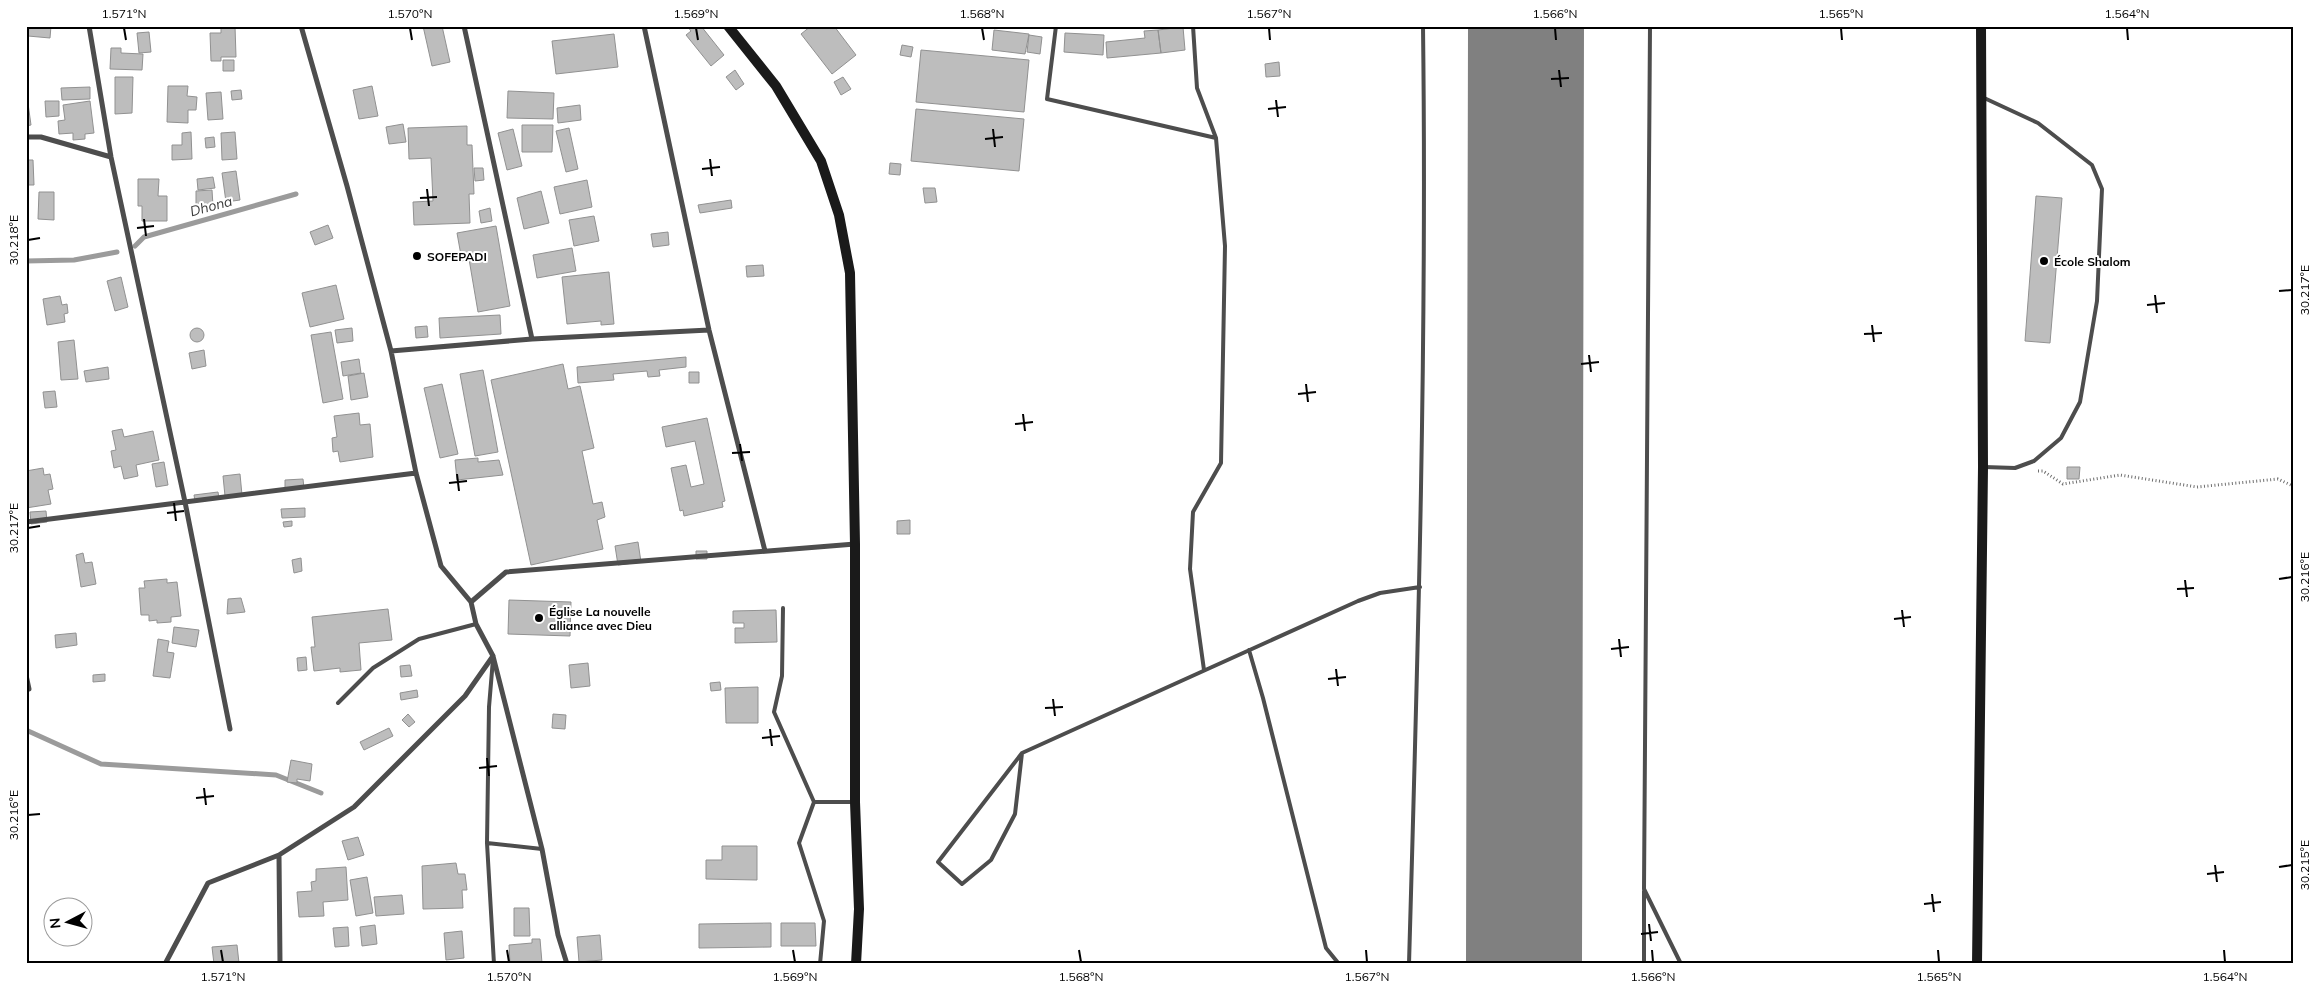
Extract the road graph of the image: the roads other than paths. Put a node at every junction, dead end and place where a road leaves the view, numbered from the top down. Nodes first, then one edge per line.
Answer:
1 (89, 26) edge
2 (301, 26) edge
3 (464, 26) edge
4 (644, 26) edge
5 (728, 26) edge
6 (1056, 26) edge
7 (1194, 26) edge
8 (1423, 26) edge
9 (1650, 26) edge
10 (1981, 26) edge
11 (1982, 97) junction
12 (26, 138) edge
13 (1216, 138) junction
14 (111, 157) junction
15 (709, 330) junction
16 (532, 339) junction
17 (390, 351) junction
18 (1983, 467) junction
19 (416, 473) junction
20 (185, 502) junction
21 (26, 522) edge
22 (855, 544) junction
23 (765, 551) junction
24 (1420, 587) junction
25 (471, 602) junction
26 (783, 608) dead end
27 (476, 624) junction
28 (1249, 650) junction
29 (493, 656) junction
30 (1204, 670) junction
31 (26, 675) edge
32 (29, 689) dead end
33 (338, 703) dead end
34 (230, 729) dead end
35 (1022, 753) junction
36 (814, 802) junction
37 (855, 802) junction
38 (487, 843) junction
39 (542, 849) junction
40 (279, 855) junction
41 (1644, 889) junction
42 (165, 964) edge
43 (280, 964) edge
44 (494, 964) edge
45 (567, 964) edge
46 (820, 964) edge
47 (856, 964) edge
48 (1339, 964) edge
49 (1409, 964) edge
50 (1644, 964) edge
51 (1681, 964) edge
52 (1977, 964) edge

1 - 14 street
2 - 17 street
3 - 16 street
4 - 15 street
5 - 22 street
6 - 13 lane
7 - 13 lane
8 - 24 lane
9 - 41 lane
10 - 11 street
11 - 18 street
11 - 18 lane
12 - 14 street
13 - 30 lane
14 - 20 street
15 - 16 street
15 - 23 street
16 - 17 street
17 - 19 street
18 - 52 street
19 - 20 street
19 - 25 street
20 - 21 street
20 - 34 street
22 - 23 street
22 - 37 street
23 - 25 street
24 - 28 lane
24 - 49 lane
25 - 27 street
26 - 36 lane
27 - 29 street
27 - 33 lane
28 - 30 lane
28 - 48 lane
29 - 38 lane
29 - 39 street
29 - 40 street
30 - 35 lane
31 - 32 street
35 - 35 lane
36 - 37 lane
36 - 46 lane
37 - 47 street
38 - 39 lane
38 - 44 lane
39 - 45 street
40 - 42 street
40 - 43 street
41 - 50 lane
41 - 51 lane

